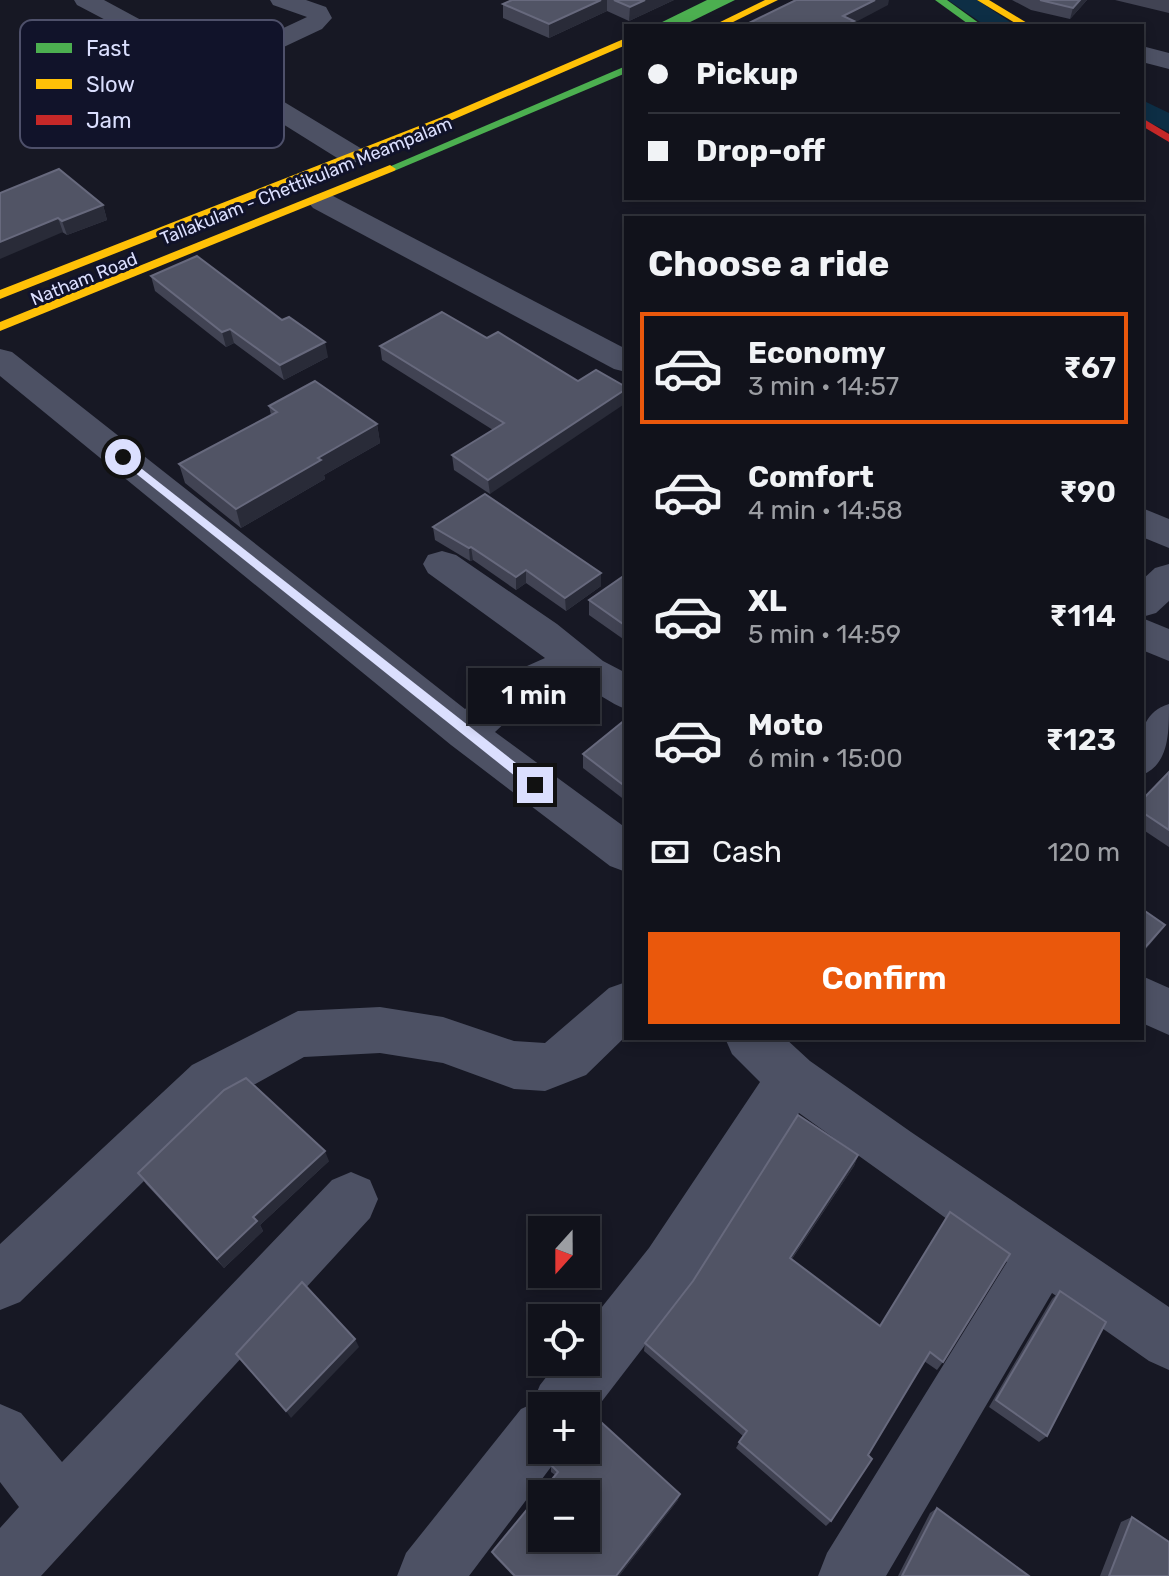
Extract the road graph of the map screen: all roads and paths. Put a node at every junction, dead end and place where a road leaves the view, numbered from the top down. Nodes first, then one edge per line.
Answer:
1 (86, 0) edge
2 (282, 0) edge
3 (715, 0) edge
4 (730, 0) edge
5 (773, 0) edge
6 (786, 0) edge
7 (940, 0) edge
8 (982, 0) edge
9 (123, 20) edge
10 (663, 24) edge
11 (678, 24) edge
12 (721, 24) edge
13 (736, 24) edge
14 (975, 24) edge
15 (1024, 24) edge
16 (284, 37) edge
17 (624, 42) edge
18 (624, 49) edge
19 (1144, 55) edge
20 (1169, 61) edge
21 (624, 73) edge
22 (624, 73) edge
23 (284, 113) edge
24 (1144, 122) edge
25 (1169, 139) edge
26 (352, 155) junction
27 (323, 202) junction
28 (0, 295) edge
29 (0, 302) edge
30 (0, 327) edge
31 (0, 335) edge
32 (0, 359) edge
33 (624, 361) edge
34 (1144, 522) edge
35 (1169, 535) edge
36 (442, 564) dead end
37 (1169, 578) edge
38 (1144, 601) edge
39 (1144, 634) edge
40 (1169, 646) edge
41 (588, 672) junction
42 (624, 692) edge
43 (1169, 720) edge
44 (466, 733) junction
45 (1144, 757) edge
46 (1144, 761) edge
47 (1169, 777) edge
48 (624, 852) edge
49 (1144, 999) edge
50 (624, 1006) edge
51 (1169, 1013) edge
52 (752, 1040) edge
53 (792, 1078) junction
54 (351, 1199) dead end
55 (1043, 1255) junction
56 (0, 1282) edge
57 (1169, 1341) edge
58 (572, 1392) edge
59 (0, 1434) edge
60 (528, 1448) edge
61 (60, 1509) junction
62 (0, 1574) edge
63 (429, 1576) edge
64 (850, 1576) edge

1 - 9 street
2 - 16 street
3 - 10 main road
4 - 11 main road
5 - 12 main road
6 - 13 main road
7 - 14 main road
8 - 15 main road
17 - 26 main road, Natham Road
18 - 29 main road, Tallakulam - Chettikulam Meampalam
19 - 20 street
21 - 27 main road, Natham Road
22 - 30 main road, Tallakulam - Chettikulam Meampalam
23 - 26 street
24 - 25 main road
26 - 28 main road, Natham Road
27 - 31 main road, Natham Road
27 - 33 street
32 - 44 street
34 - 35 street
36 - 41 street
37 - 38 street
39 - 40 street
41 - 42 street
41 - 44 street
43 - 45 street
44 - 48 street
46 - 47 street
49 - 51 street
50 - 56 street
52 - 53 street
53 - 55 street
53 - 58 street
54 - 61 street
55 - 57 street
55 - 64 street
59 - 61 street
60 - 63 street
61 - 62 street

